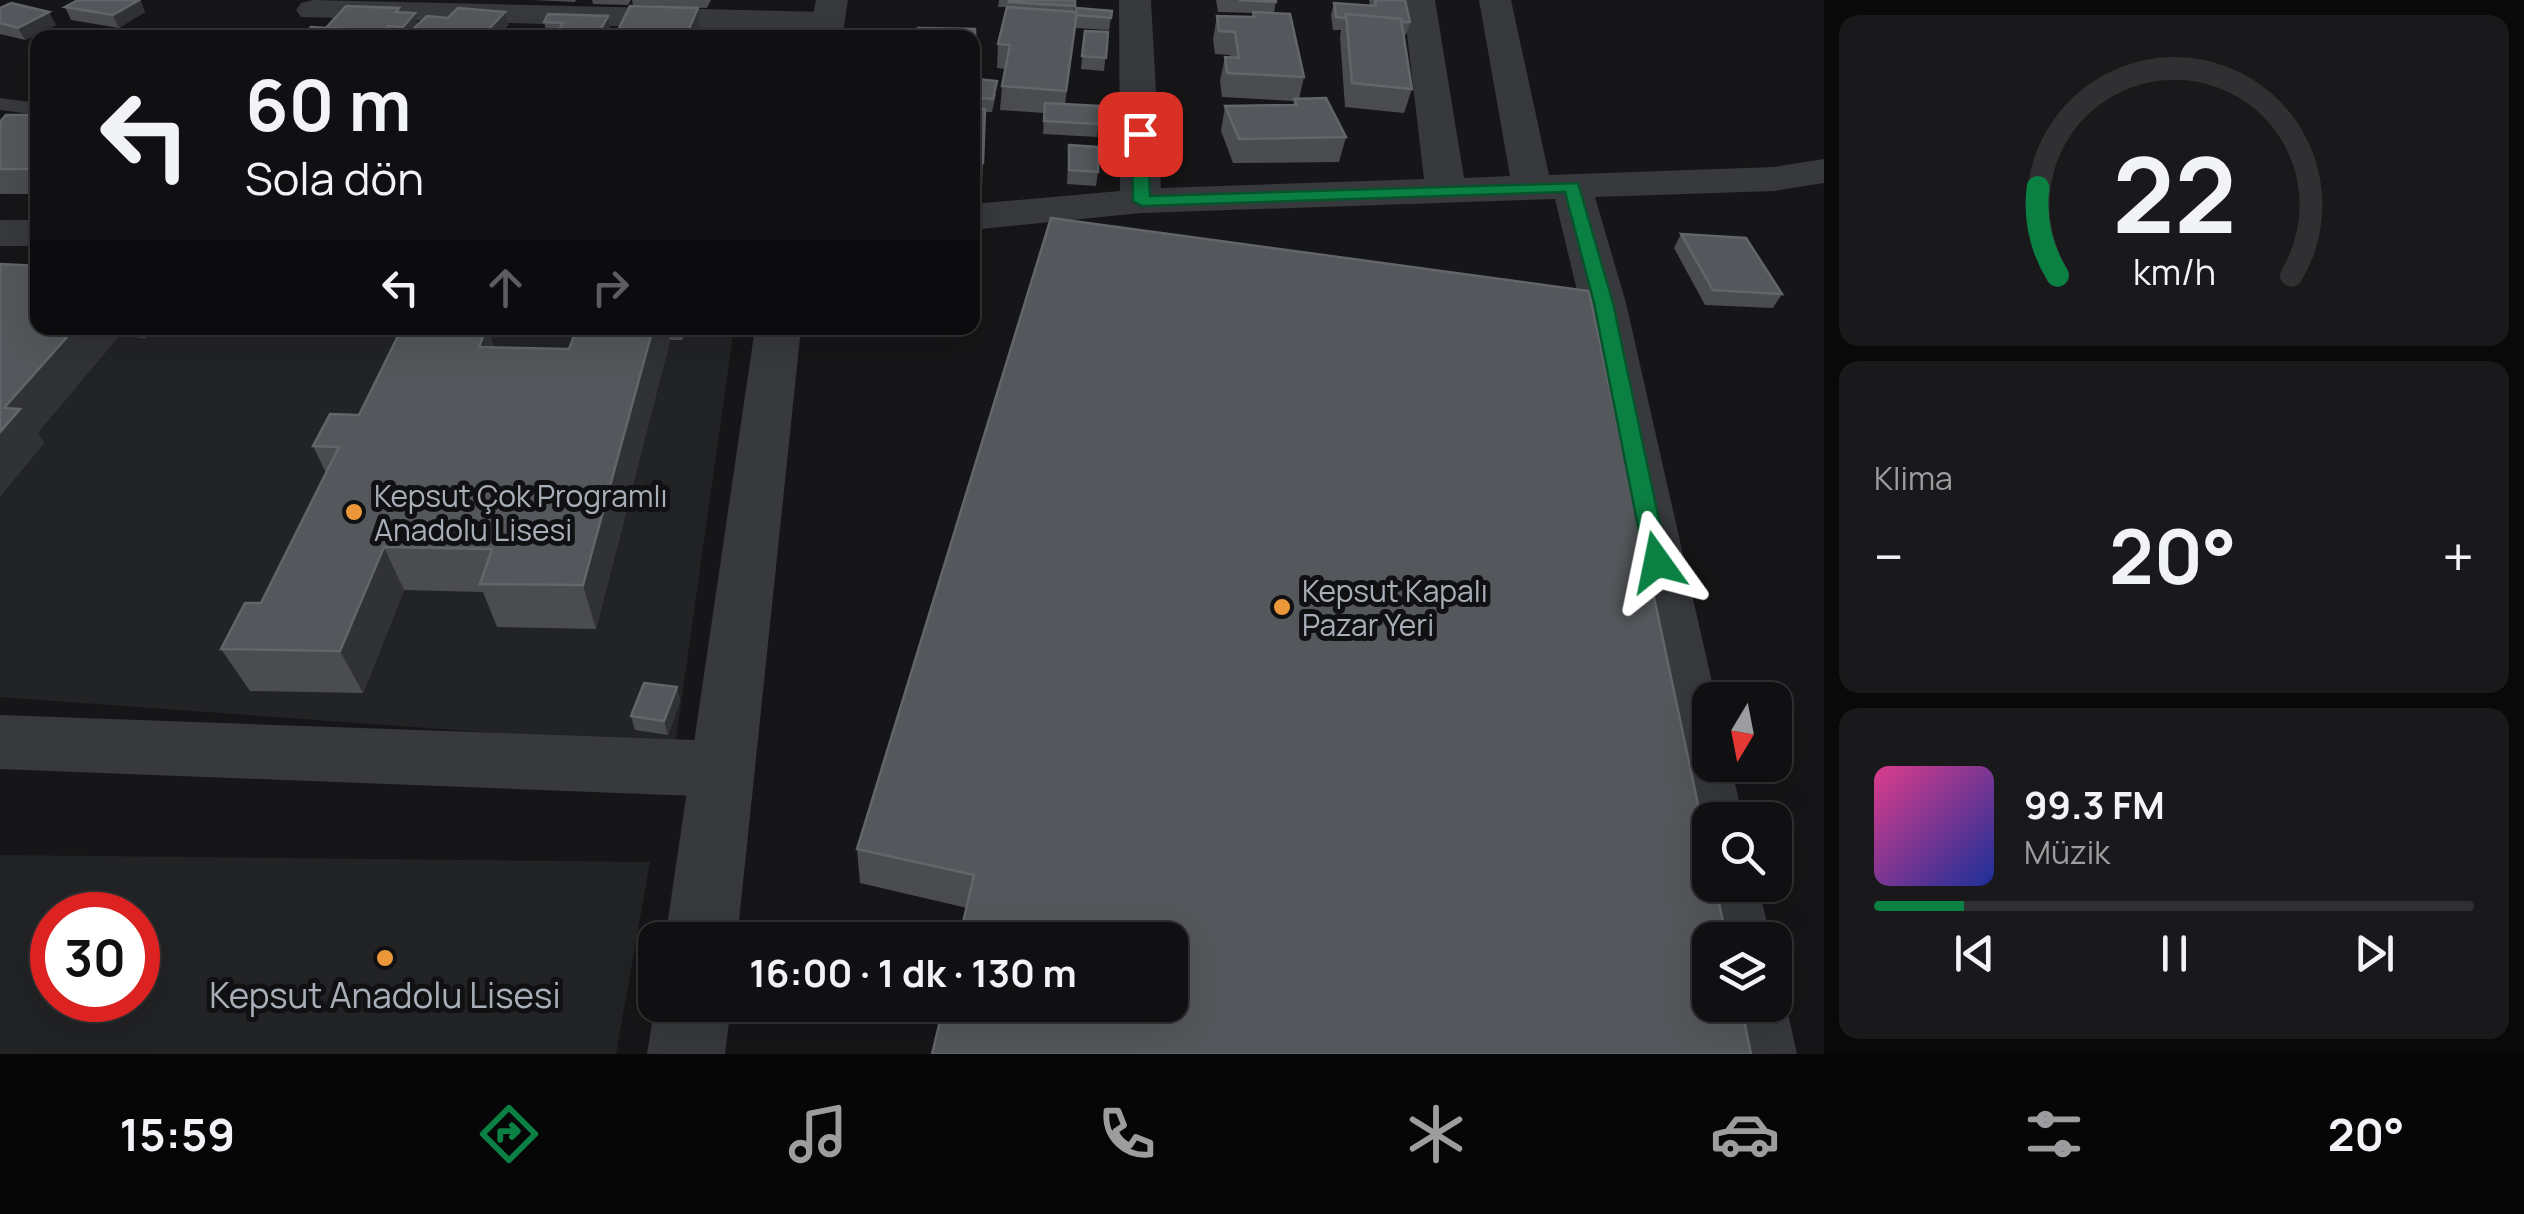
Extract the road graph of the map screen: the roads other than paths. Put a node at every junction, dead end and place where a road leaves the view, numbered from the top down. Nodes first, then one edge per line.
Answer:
1 (1136, 0) edge
2 (1418, 0) edge
3 (1495, 0) edge
4 (318, 5) edge
5 (828, 20) edge
6 (295, 30) edge
7 (0, 104) edge
8 (30, 108) edge
9 (1824, 171) edge
10 (1552, 188) junction
11 (1446, 191) junction
12 (1142, 201) junction
13 (980, 216) edge
14 (0, 233) edge
15 (30, 233) edge
16 (777, 335) edge
17 (0, 742) edge
18 (722, 769) junction
19 (1706, 802) edge
20 (703, 922) edge
21 (691, 1022) edge
22 (1751, 1022) edge
23 (686, 1054) edge
24 (1758, 1054) edge

1 - 12 street
2 - 11 street
3 - 10 street
4 - 5 street
4 - 6 street
7 - 8 lane
9 - 10 street
10 - 11 street
10 - 19 street
11 - 12 street
12 - 13 street
14 - 15 street
16 - 18 street
17 - 18 street
18 - 20 street
21 - 23 street
22 - 24 street

